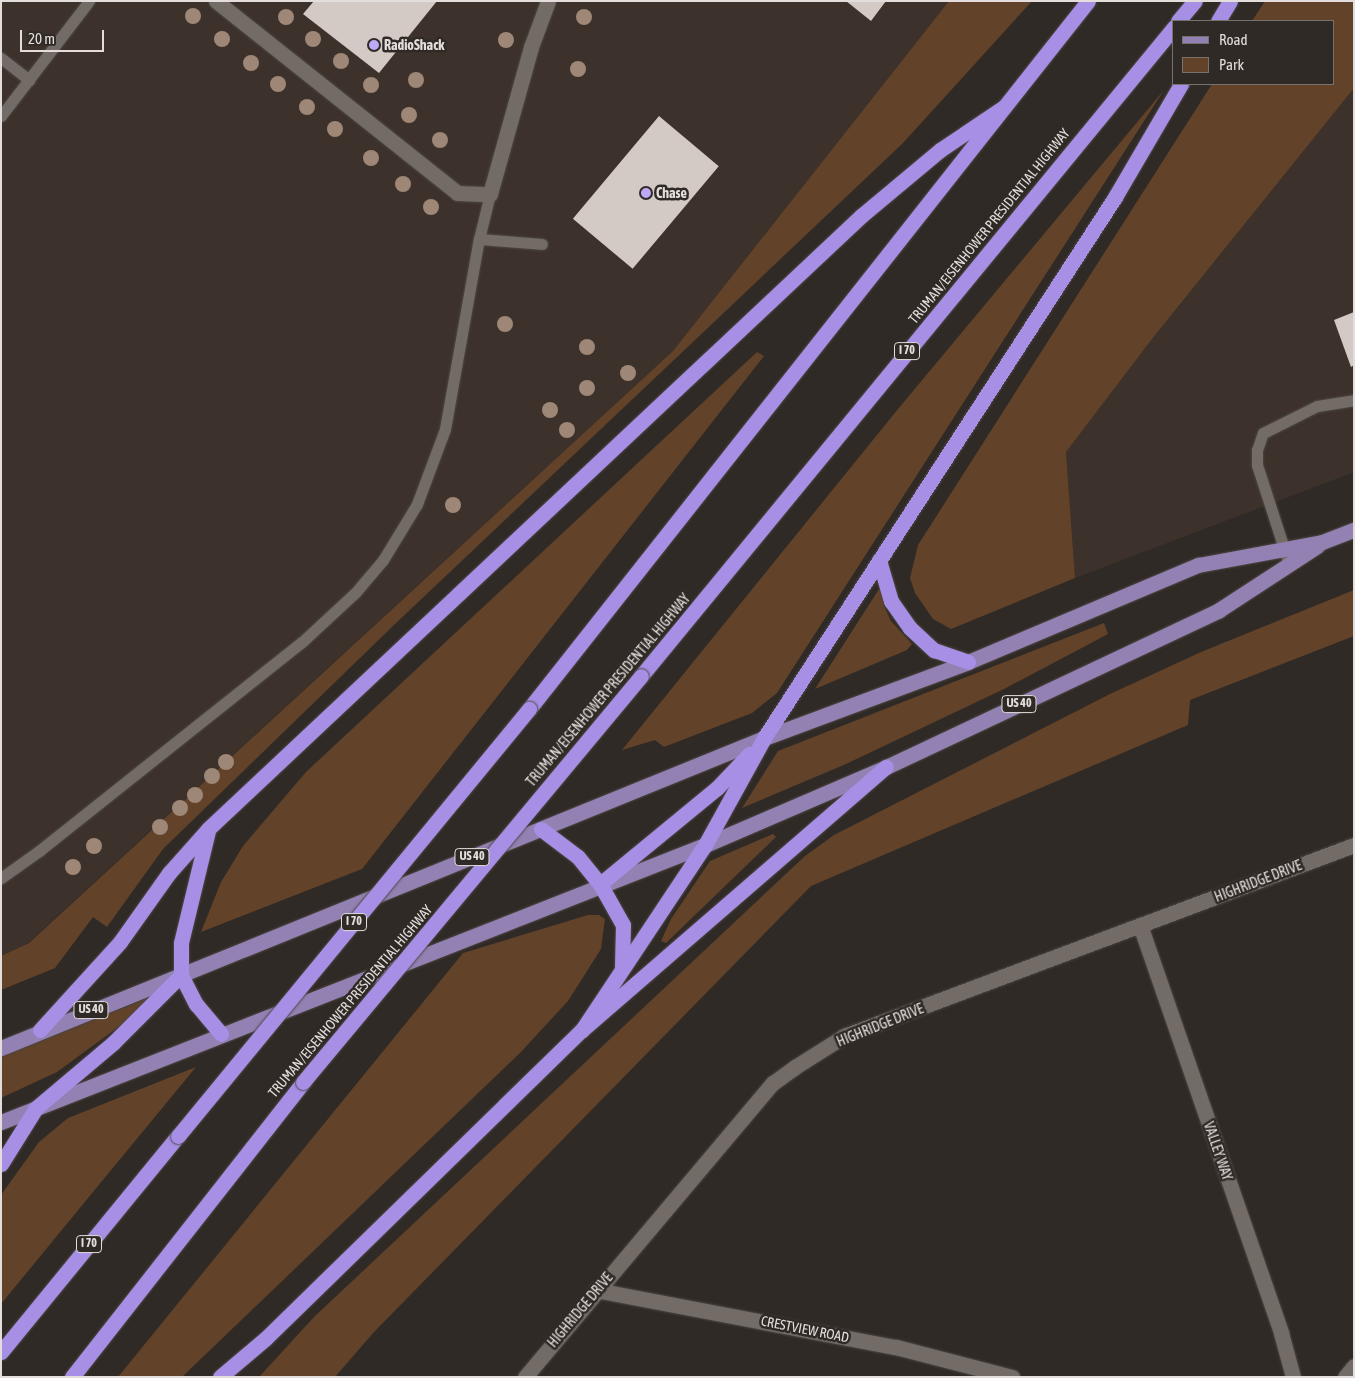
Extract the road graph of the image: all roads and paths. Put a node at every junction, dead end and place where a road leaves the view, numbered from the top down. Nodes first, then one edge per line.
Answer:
1 (90, 1) edge
2 (216, 1) edge
3 (548, 1) edge
4 (1088, 1) edge
5 (1195, 1) edge
6 (1230, 1) edge
7 (1179, 20) edge
8 (1219, 20) edge
9 (1172, 29) edge
10 (1, 58) edge
11 (28, 80) junction
12 (1180, 85) edge
13 (1004, 107) junction
14 (1, 116) edge
15 (490, 194) junction
16 (479, 239) junction
17 (542, 244) dead end
18 (1354, 400) edge
19 (1354, 530) edge
20 (1322, 542) junction
21 (1284, 549) junction
22 (879, 560) junction
23 (1289, 564) junction
24 (968, 662) junction
25 (764, 738) junction
26 (886, 767) junction
27 (208, 829) junction
28 (540, 829) junction
29 (705, 845) junction
30 (1354, 845) edge
31 (1, 878) edge
32 (600, 884) junction
33 (1140, 925) junction
34 (622, 966) junction
35 (180, 975) junction
36 (40, 1030) junction
37 (582, 1030) junction
38 (221, 1034) junction
39 (1, 1048) edge
40 (36, 1108) junction
41 (1, 1122) edge
42 (1, 1164) edge
43 (596, 1290) junction
44 (266, 1338) junction
45 (1, 1352) edge
46 (1354, 1366) edge
47 (72, 1377) edge
48 (220, 1377) edge
49 (236, 1377) edge
50 (525, 1377) edge
51 (1012, 1377) edge
52 (1293, 1377) edge
53 (1345, 1377) edge

1 - 11 lane
2 - 15 street
3 - 15 street
4 - 13 highway, I 70
5 - 7 highway
6 - 8 highway
9 - 47 highway, TRUMAN/EISENHOWER PRESIDENTIAL HIGHWAY / I 70, bridge
10 - 11 lane
11 - 14 lane
12 - 22 highway
13 - 27 highway
13 - 45 highway, I 70, bridge
15 - 16 lane
16 - 17 lane
16 - 31 lane
18 - 21 lane
19 - 20 main road, US 40
20 - 21 main road, US 40
20 - 23 main road, US 40
21 - 23 lane
21 - 24 main road, US 40
22 - 24 highway
22 - 25 highway
23 - 26 main road, US 40
24 - 25 main road, US 40
25 - 28 main road, US 40
25 - 29 highway
25 - 32 highway
26 - 29 main road, US 40
26 - 37 highway
27 - 35 highway
27 - 36 highway
28 - 32 highway
28 - 35 main road, US 40
29 - 32 main road, US 40
29 - 34 highway
30 - 33 street, HIGHRIDGE DRIVE
32 - 34 highway
32 - 38 main road, US 40
33 - 43 street, HIGHRIDGE DRIVE
33 - 52 street, VALLEY WAY
34 - 37 highway
35 - 36 main road, US 40
35 - 38 highway
35 - 40 highway
36 - 39 main road, US 40
37 - 44 highway
38 - 40 main road, US 40
40 - 41 main road, US 40
40 - 42 highway
43 - 50 street, HIGHRIDGE DRIVE
43 - 51 street, CRESTVIEW ROAD
44 - 48 highway
44 - 49 highway
46 - 53 street

